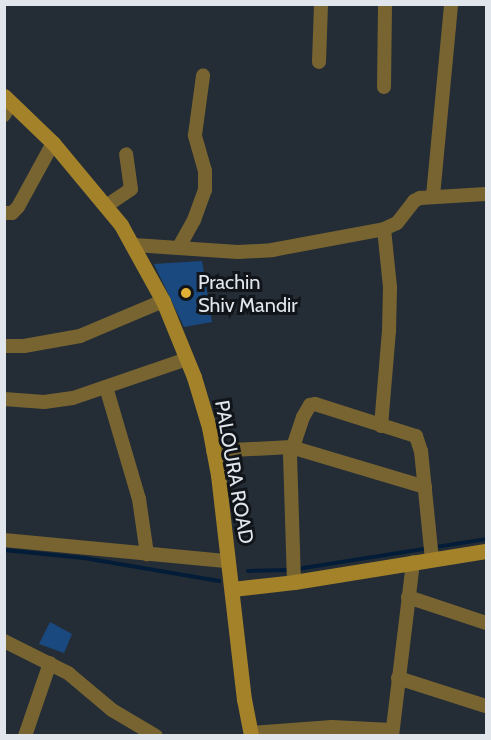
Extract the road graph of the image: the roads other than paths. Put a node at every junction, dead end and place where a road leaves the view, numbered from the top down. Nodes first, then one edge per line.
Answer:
1 (321, 4) edge
2 (385, 4) edge
3 (451, 4) edge
4 (319, 62) dead end
5 (203, 76) dead end
6 (384, 87) dead end
7 (7, 105) edge
8 (53, 143) junction
9 (126, 154) dead end
10 (486, 194) edge
11 (433, 196) junction
12 (106, 206) junction
13 (4, 213) edge
14 (384, 229) junction
15 (134, 245) junction
16 (179, 248) junction
17 (163, 301) junction
18 (4, 346) edge
19 (187, 359) junction
20 (106, 387) junction
21 (4, 399) edge
22 (381, 426) junction
23 (291, 447) junction
24 (213, 451) junction
25 (425, 487) junction
26 (4, 540) edge
27 (486, 551) edge
28 (147, 554) junction
29 (432, 556) junction
30 (228, 561) junction
31 (413, 562) junction
32 (294, 574) junction
33 (232, 589) junction
34 (408, 597) junction
35 (486, 622) edge
36 (4, 641) edge
37 (50, 663) junction
38 (398, 678) junction
39 (486, 706) edge
40 (392, 733) edge
41 (251, 734) edge
42 (25, 735) edge
43 (156, 735) edge

1 - 4 street
2 - 6 street
3 - 11 street
5 - 16 street
7 - 8 main road, PALOURA ROAD
8 - 12 main road, PALOURA ROAD
8 - 13 street
9 - 12 street
10 - 11 street
11 - 14 street
12 - 15 main road, PALOURA ROAD
14 - 16 street
14 - 22 street
15 - 16 street
15 - 17 main road, PALOURA ROAD
17 - 18 street
17 - 19 main road, PALOURA ROAD
19 - 20 street
19 - 24 main road, PALOURA ROAD
20 - 21 street
20 - 28 street
22 - 23 street
22 - 25 street
23 - 24 street
23 - 25 street
23 - 32 street
24 - 30 main road, PALOURA ROAD
25 - 29 street
26 - 28 street
27 - 29 main road
28 - 30 street
29 - 31 main road
30 - 33 main road, PALOURA ROAD
31 - 32 main road
31 - 34 street
32 - 33 main road
33 - 41 main road, PALOURA ROAD
34 - 35 street
34 - 38 street
36 - 37 street
37 - 42 street
37 - 43 street
38 - 39 street
38 - 40 street
40 - 41 street

